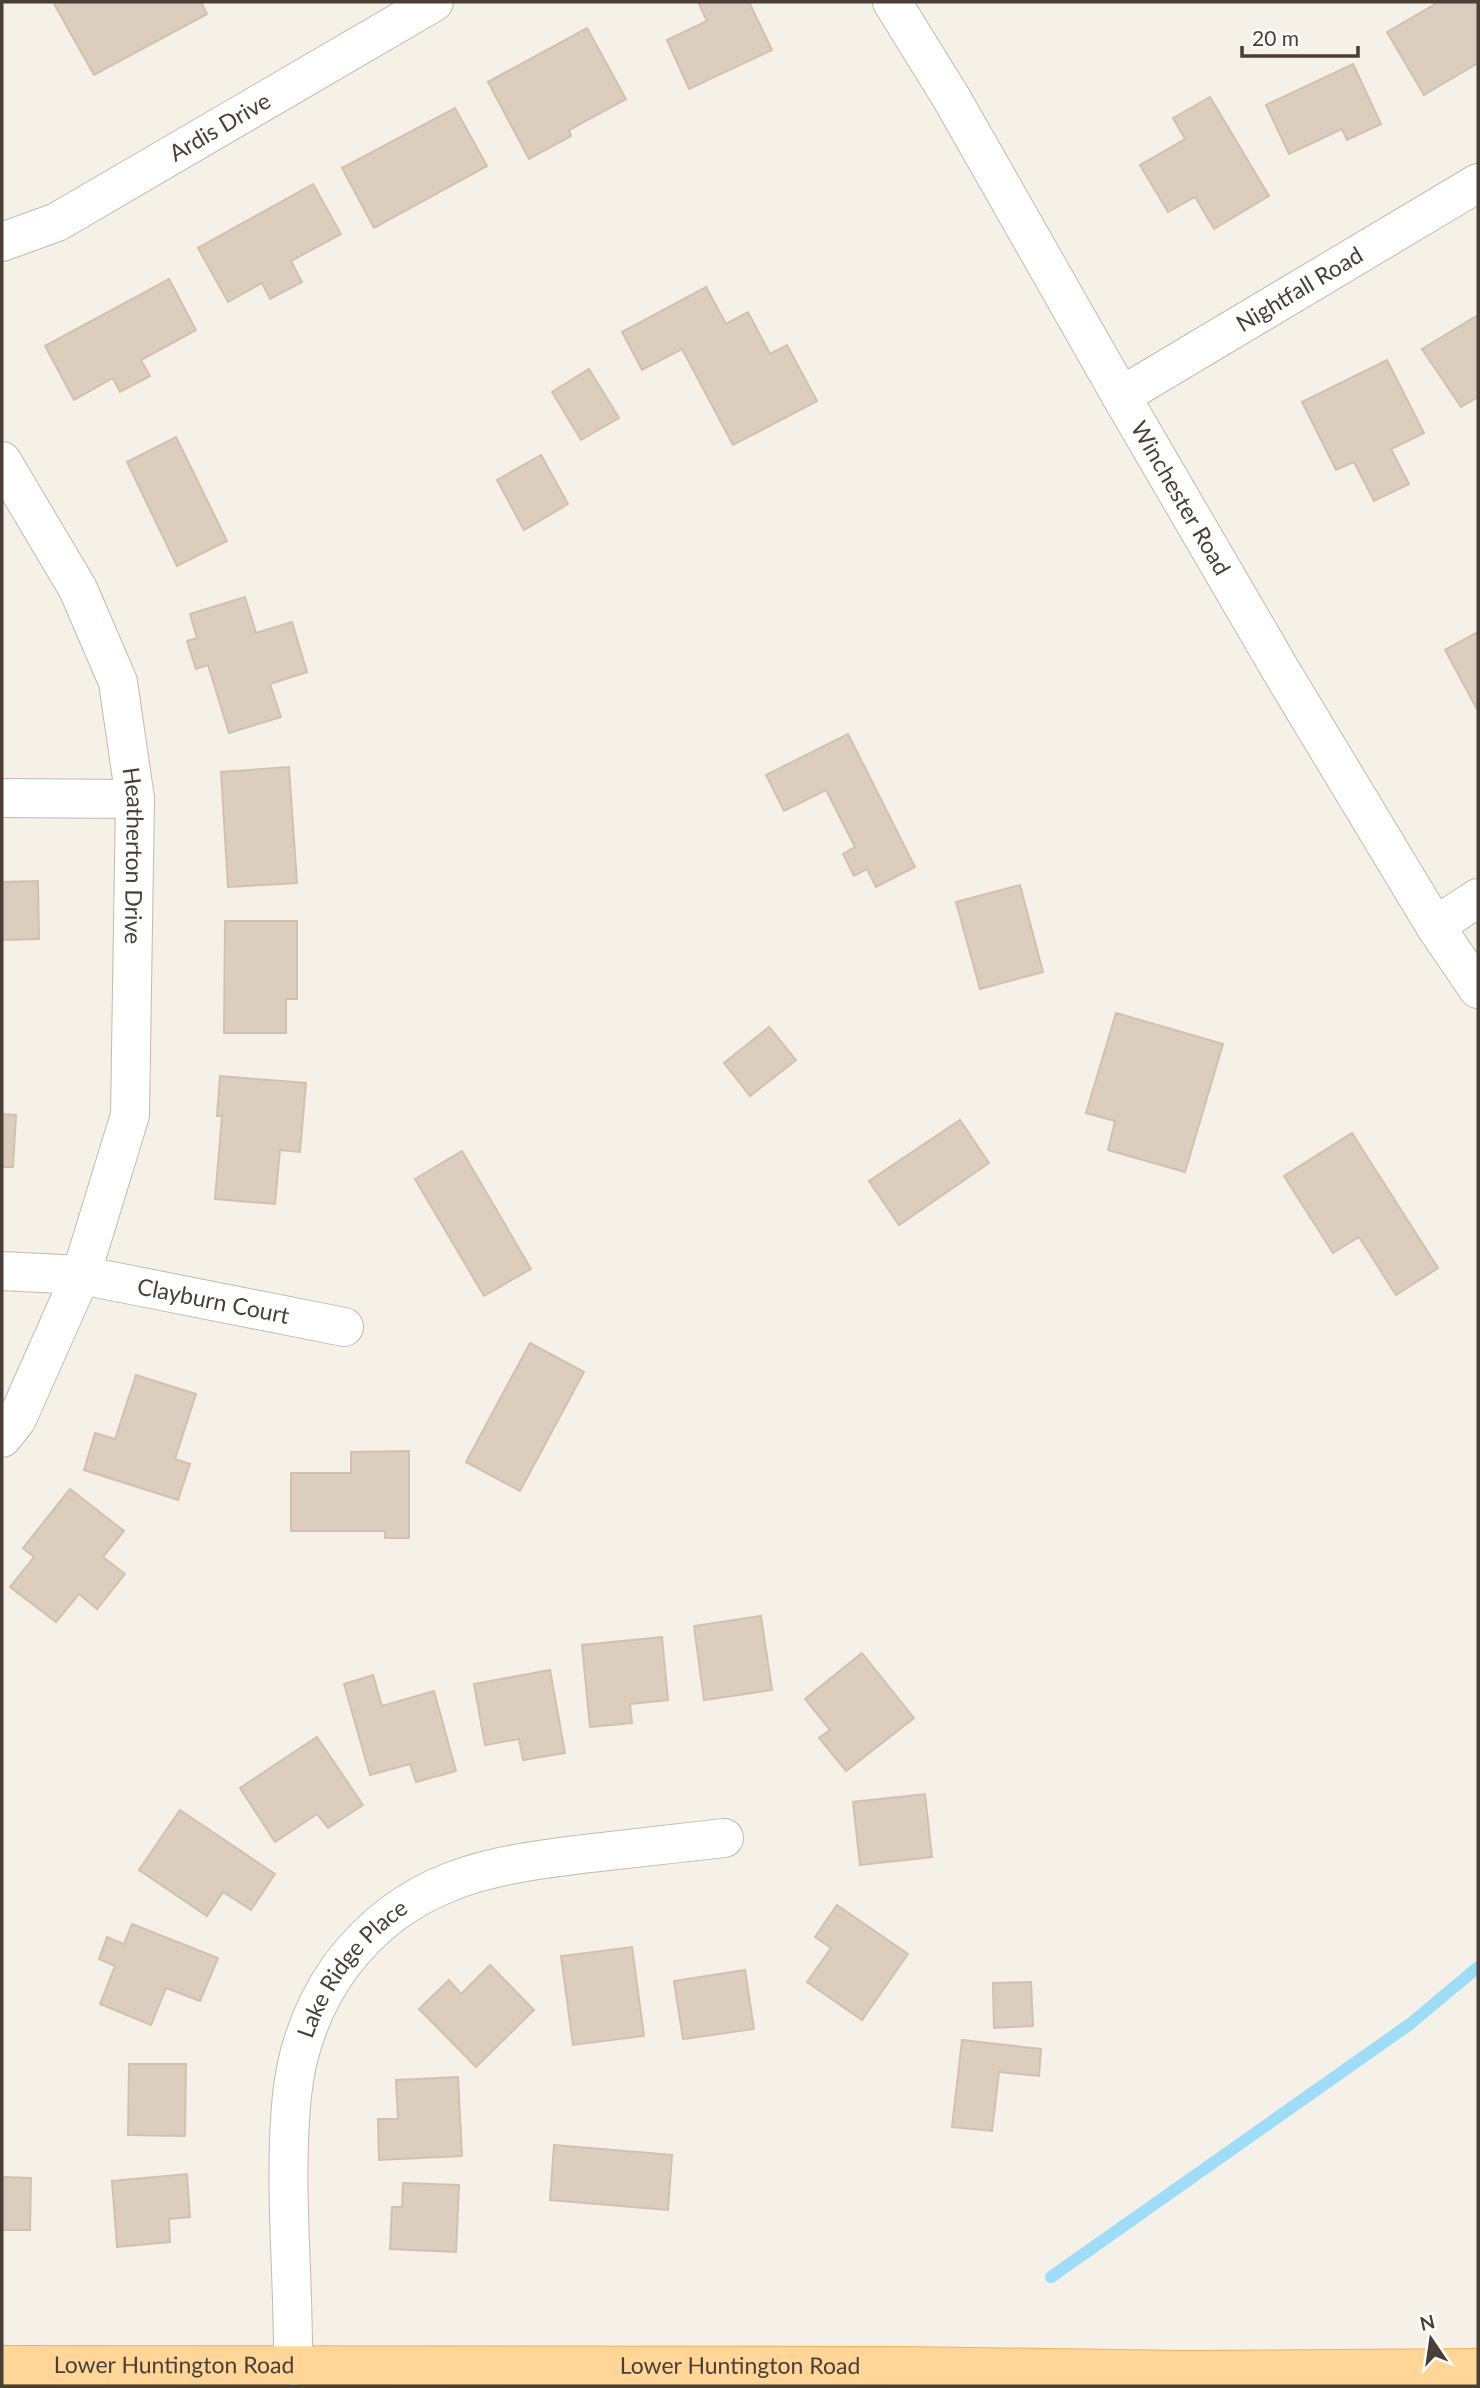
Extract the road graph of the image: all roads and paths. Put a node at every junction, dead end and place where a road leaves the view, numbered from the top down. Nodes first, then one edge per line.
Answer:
1 (435, 2) edge
2 (892, 2) edge
3 (1478, 183) edge
4 (2, 242) edge
5 (1121, 396) junction
6 (2, 461) edge
7 (2, 798) edge
8 (135, 799) junction
9 (1478, 898) edge
10 (1435, 926) junction
11 (1478, 989) edge
12 (2, 1271) edge
13 (81, 1275) junction
14 (344, 1327) dead end
15 (2, 1438) edge
16 (724, 1838) dead end
17 (2, 2365) edge
18 (1478, 2368) edge
19 (311, 2372) edge
20 (236, 2376) edge
21 (1184, 2378) edge

1 - 4 street, Ardis Drive
2 - 5 street, Winchester Road
3 - 5 street, Nightfall Road
5 - 10 street, Winchester Road
6 - 8 street, Heatherton Drive
7 - 8 street
8 - 13 street, Heatherton Drive
9 - 10 street
10 - 11 street, Winchester Road
12 - 13 street, Clayburn Court
13 - 14 street, Clayburn Court
13 - 15 street, Heatherton Drive
16 - 19 street, Lake Ridge Place
17 - 20 main road, Lower Huntington Road
18 - 21 main road, Lower Huntington Road
19 - 20 main road, Lower Huntington Road
19 - 21 main road, Lower Huntington Road

